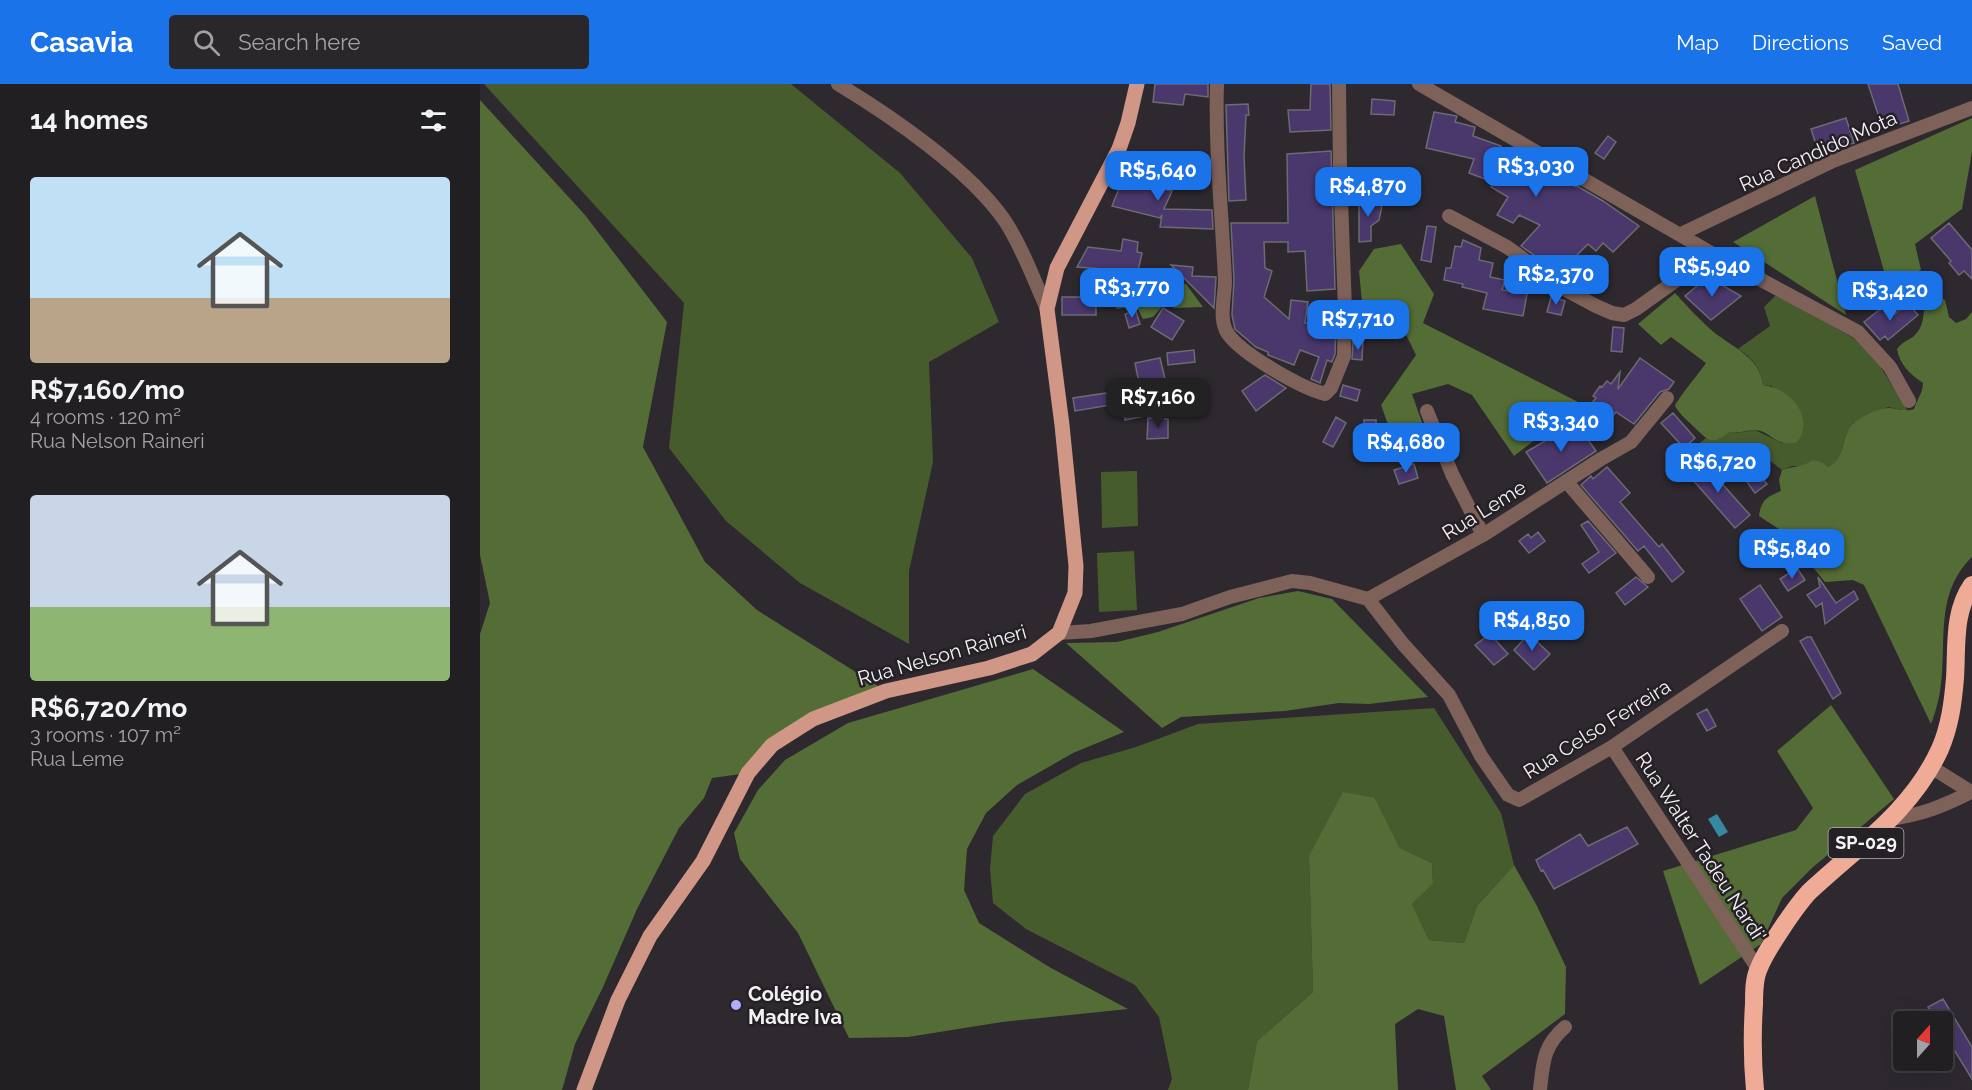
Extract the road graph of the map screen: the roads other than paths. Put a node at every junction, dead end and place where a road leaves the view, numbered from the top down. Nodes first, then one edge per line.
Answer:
1 (838, 84) edge
2 (1137, 84) edge
3 (1217, 84) edge
4 (1339, 84) edge
5 (1419, 84) edge
6 (1972, 108) edge
7 (1449, 216) dead end
8 (1681, 234) junction
9 (1713, 254) junction
10 (1047, 309) junction
11 (1667, 398) dead end
12 (1909, 401) dead end
13 (1427, 411) dead end
14 (1566, 481) junction
15 (1484, 535) junction
16 (1647, 577) dead end
17 (1972, 585) edge
18 (1368, 599) junction
19 (1782, 630) dead end
20 (1059, 633) junction
21 (1612, 747) junction
22 (1931, 767) junction
23 (1890, 819) junction
24 (1758, 969) junction
25 (1565, 1027) dead end
26 (584, 1090) edge
27 (1540, 1090) edge
28 (1755, 1090) edge

1 - 10 street
2 - 10 main road
3 - 4 street
5 - 8 street
6 - 8 street, Rua Candido Mota
7 - 9 street
8 - 9 street
9 - 12 street
10 - 20 main road
11 - 14 street, Rua Leme
13 - 15 street
14 - 15 street, Rua Leme
14 - 16 street
15 - 18 street, Rua Leme
17 - 22 highway, SP-029
18 - 20 street
18 - 21 street, Rua Celso Ferreira
19 - 21 street, Rua Celso Ferreira
20 - 26 main road, Rua Nelson Raineri
21 - 24 street, Rua Walter Tadeu Nardi'
22 - 23 highway, SP-029
22 - 23 street
23 - 24 highway, SP-029
24 - 28 highway, SP-029
25 - 27 street

